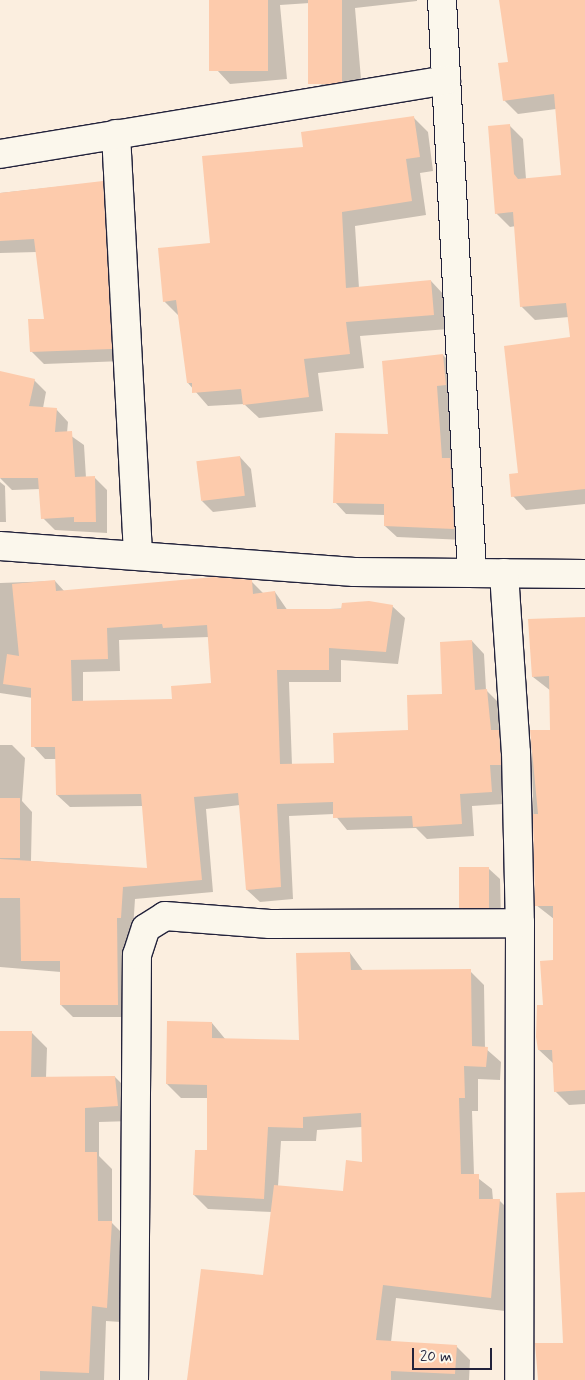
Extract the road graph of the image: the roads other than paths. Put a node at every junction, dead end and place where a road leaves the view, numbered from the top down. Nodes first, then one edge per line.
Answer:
1 (442, 0) edge
2 (446, 80) junction
3 (116, 134) junction
4 (0, 154) edge
5 (0, 546) edge
6 (138, 554) junction
7 (472, 573) junction
8 (504, 573) junction
9 (585, 574) edge
10 (520, 923) junction
11 (134, 1380) edge
12 (518, 1380) edge

1 - 2 street
2 - 3 street
2 - 7 street
3 - 4 street
3 - 6 street
5 - 6 street
6 - 7 street
7 - 8 street
8 - 9 street
8 - 10 street
10 - 11 street
10 - 12 street

